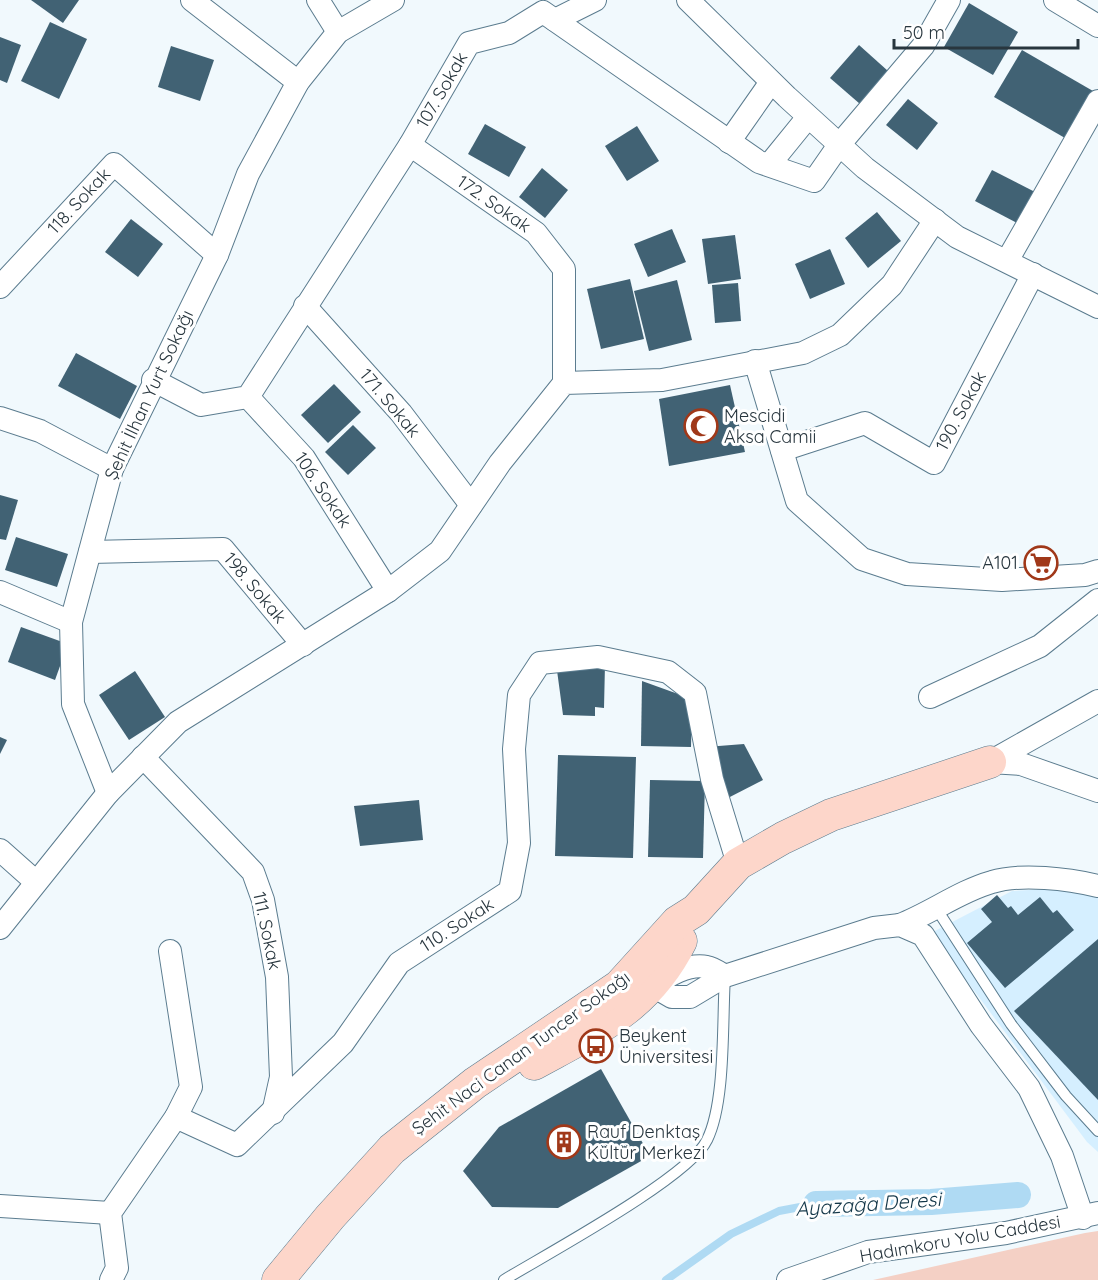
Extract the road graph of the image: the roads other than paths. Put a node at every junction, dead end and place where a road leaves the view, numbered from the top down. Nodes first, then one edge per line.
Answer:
1 (192, 0) edge
2 (318, 0) edge
3 (393, 0) edge
4 (595, 0) edge
5 (688, 0) edge
6 (1055, 0) edge
7 (944, 2) edge
8 (555, 21) junction
9 (1098, 26) edge
10 (338, 32) junction
11 (298, 82) junction
12 (771, 82) junction
13 (1098, 101) edge
14 (808, 117) junction
15 (729, 142) junction
16 (410, 145) junction
17 (839, 145) junction
18 (769, 165) junction
19 (935, 220) junction
20 (217, 255) junction
21 (1007, 261) junction
22 (1033, 274) junction
23 (0, 287) edge
24 (305, 306) junction
25 (1098, 307) edge
26 (755, 361) junction
27 (153, 380) junction
28 (564, 383) junction
29 (248, 397) junction
30 (0, 418) edge
31 (782, 450) junction
32 (112, 469) junction
33 (471, 505) junction
34 (90, 552) junction
35 (1098, 571) edge
36 (388, 591) junction
37 (0, 592) edge
38 (1098, 600) edge
39 (71, 622) junction
40 (303, 645) junction
41 (930, 698) dead end
42 (1098, 701) edge
43 (143, 758) junction
44 (990, 762) junction
45 (1098, 791) edge
46 (108, 793) junction
47 (0, 850) edge
48 (738, 864) junction
49 (36, 882) junction
50 (1098, 886) edge
51 (936, 908) junction
52 (900, 925) junction
53 (0, 930) edge
54 (170, 951) dead end
55 (724, 976) junction
56 (644, 978) junction
57 (273, 1113) junction
58 (176, 1117) junction
59 (1098, 1131) edge
60 (0, 1206) edge
61 (110, 1213) junction
62 (1090, 1215) edge
63 (111, 1280) edge
64 (278, 1280) edge
65 (299, 1280) edge
66 (504, 1280) edge
67 (788, 1280) edge

1 - 11 street
2 - 10 street
3 - 10 street
4 - 8 street
5 - 12 street
6 - 9 street
7 - 17 street
8 - 15 street
8 - 16 street, 107. Sokak
10 - 11 street, Şehit İlhan Yurt Sokağı
11 - 20 street, Şehit İlhan Yurt Sokağı
12 - 14 street
12 - 15 street
13 - 21 street
14 - 17 street
14 - 18 street
15 - 18 street
16 - 24 street, 107. Sokak
16 - 28 street, 172. Sokak
17 - 18 street
17 - 19 street
19 - 21 street
19 - 26 street
20 - 23 street, 118. Sokak
20 - 27 street, Şehit İlhan Yurt Sokağı
21 - 22 street
22 - 25 street
22 - 31 street, 190. Sokak
24 - 29 street, 107. Sokak
24 - 33 street, 171. Sokak
26 - 28 street
26 - 31 street
27 - 29 street
27 - 32 street, Şehit İlhan Yurt Sokağı
28 - 33 street
29 - 36 street, 106. Sokak
30 - 32 street
31 - 35 street
32 - 34 street, Şehit İlhan Yurt Sokağı
33 - 36 street
34 - 39 street, Şehit İlhan Yurt Sokağı
34 - 40 street, 198. Sokak
36 - 40 street
37 - 39 street
38 - 41 street
39 - 46 street, Şehit İlhan Yurt Sokağı
40 - 43 street
42 - 44 street
43 - 46 street
43 - 57 street, 111. Sokak
44 - 45 street, Şehit Naci Canan Tuncer Sokağı
44 - 48 street, Şehit Naci Canan Tuncer Sokağı
46 - 49 street
47 - 49 street
48 - 56 street, Şehit Naci Canan Tuncer Sokağı
48 - 57 street, 110. Sokak
49 - 53 street
50 - 51 street
51 - 52 street
51 - 59 lane
52 - 55 street
52 - 62 street
54 - 58 street
55 - 56 street
55 - 66 lane
56 - 64 street, Şehit Naci Canan Tuncer Sokağı
56 - 65 street, Şehit Naci Canan Tuncer Sokağı
57 - 58 street, 110. Sokak
58 - 61 street
60 - 61 street
61 - 63 street
62 - 67 street, Hadımkoru Yolu Caddesi

